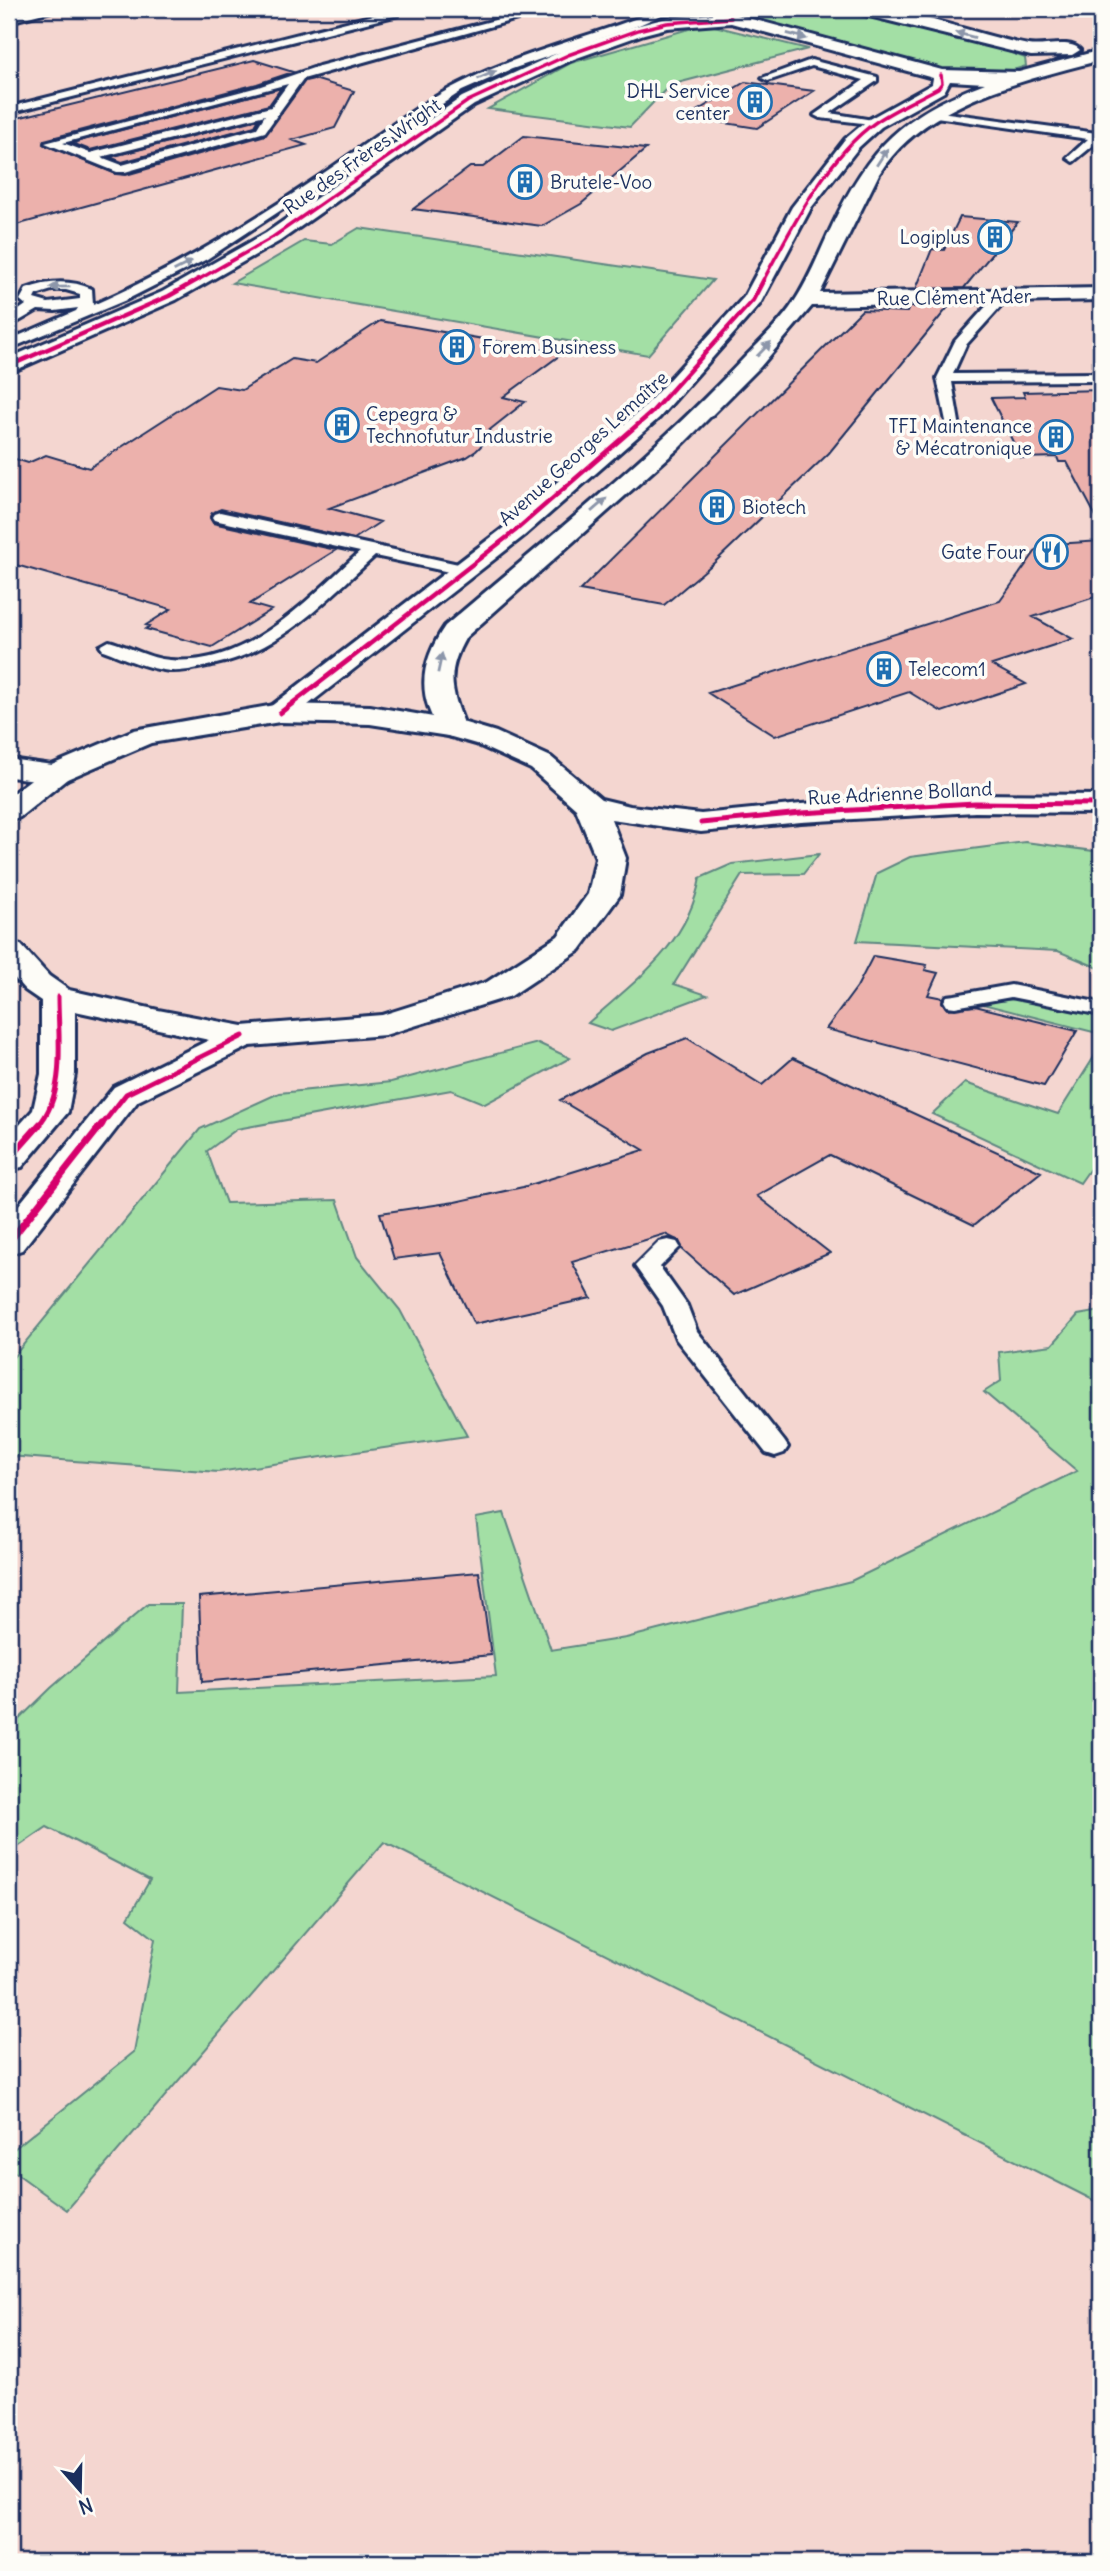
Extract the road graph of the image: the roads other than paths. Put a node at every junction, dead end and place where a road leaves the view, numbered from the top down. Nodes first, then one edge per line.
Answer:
1 (54, 9) edge
2 (378, 9) edge
3 (548, 9) edge
4 (661, 9) edge
5 (686, 9) edge
6 (859, 9) edge
7 (721, 12) edge
8 (9, 19) edge
9 (1101, 46) edge
10 (1031, 51) junction
11 (1101, 55) edge
12 (1043, 70) junction
13 (942, 75) junction
14 (299, 76) junction
15 (1019, 77) junction
16 (768, 78) dead end
17 (275, 109) junction
18 (9, 110) edge
19 (933, 114) junction
20 (875, 123) junction
21 (89, 157) junction
22 (1073, 158) dead end
23 (1101, 294) edge
24 (1004, 295) junction
25 (9, 300) edge
26 (807, 300) junction
27 (31, 302) junction
28 (84, 308) junction
29 (9, 323) edge
30 (9, 345) edge
31 (9, 366) edge
32 (1101, 377) edge
33 (944, 378) junction
34 (953, 428) dead end
35 (220, 517) dead end
36 (372, 550) junction
37 (463, 570) junction
38 (109, 646) dead end
39 (280, 713) junction
40 (452, 728) junction
41 (9, 768) edge
42 (57, 773) junction
43 (1101, 804) edge
44 (590, 805) junction
45 (9, 811) edge
46 (701, 823) junction
47 (630, 850) junction
48 (9, 952) edge
49 (58, 997) junction
50 (955, 1001) dead end
51 (1101, 1009) edge
52 (243, 1036) junction
53 (9, 1159) edge
54 (9, 1242) edge
55 (668, 1247) dead end
56 (775, 1447) dead end

1 - 8 lane
2 - 18 lane
3 - 14 lane
28 -> 4 lane
5 - 7 lane
10 -> 6 street
7 -> 13 street, Rue des Frères Wright
7 - 31 street, Rue des Frères Wright
9 - 10 street
10 - 12 street
11 - 12 street
12 - 15 street
13 - 15 street, Rue des Frères Wright
13 - 20 street, Avenue Georges Lemaître
14 - 17 lane
14 - 21 lane
15 - 19 street
16 - 20 lane
17 - 21 lane
17 - 21 lane
19 - 22 lane
26 -> 19 street
20 - 37 street, Avenue Georges Lemaître
23 - 24 street, Rue Clément Ader
24 - 26 street, Rue Clément Ader
24 - 33 lane
25 - 27 lane
40 -> 26 street
27 - 28 lane
28 -> 27 lane
27 - 29 lane
28 - 30 lane
32 - 33 lane
33 - 34 lane
35 - 36 lane
36 - 37 lane
36 - 38 lane
37 - 39 street, Avenue Georges Lemaître
39 - 40 street
39 - 42 street
40 - 44 street
41 - 42 street
42 - 45 street
43 - 46 street, Rue Adrienne Bolland
44 - 46 street, Rue Adrienne Bolland
44 - 47 street
46 - 47 street, Rue Adrienne Bolland
47 - 52 street
48 - 49 street
49 - 52 street
49 - 53 street
50 - 51 lane
52 - 54 street
55 - 56 lane

